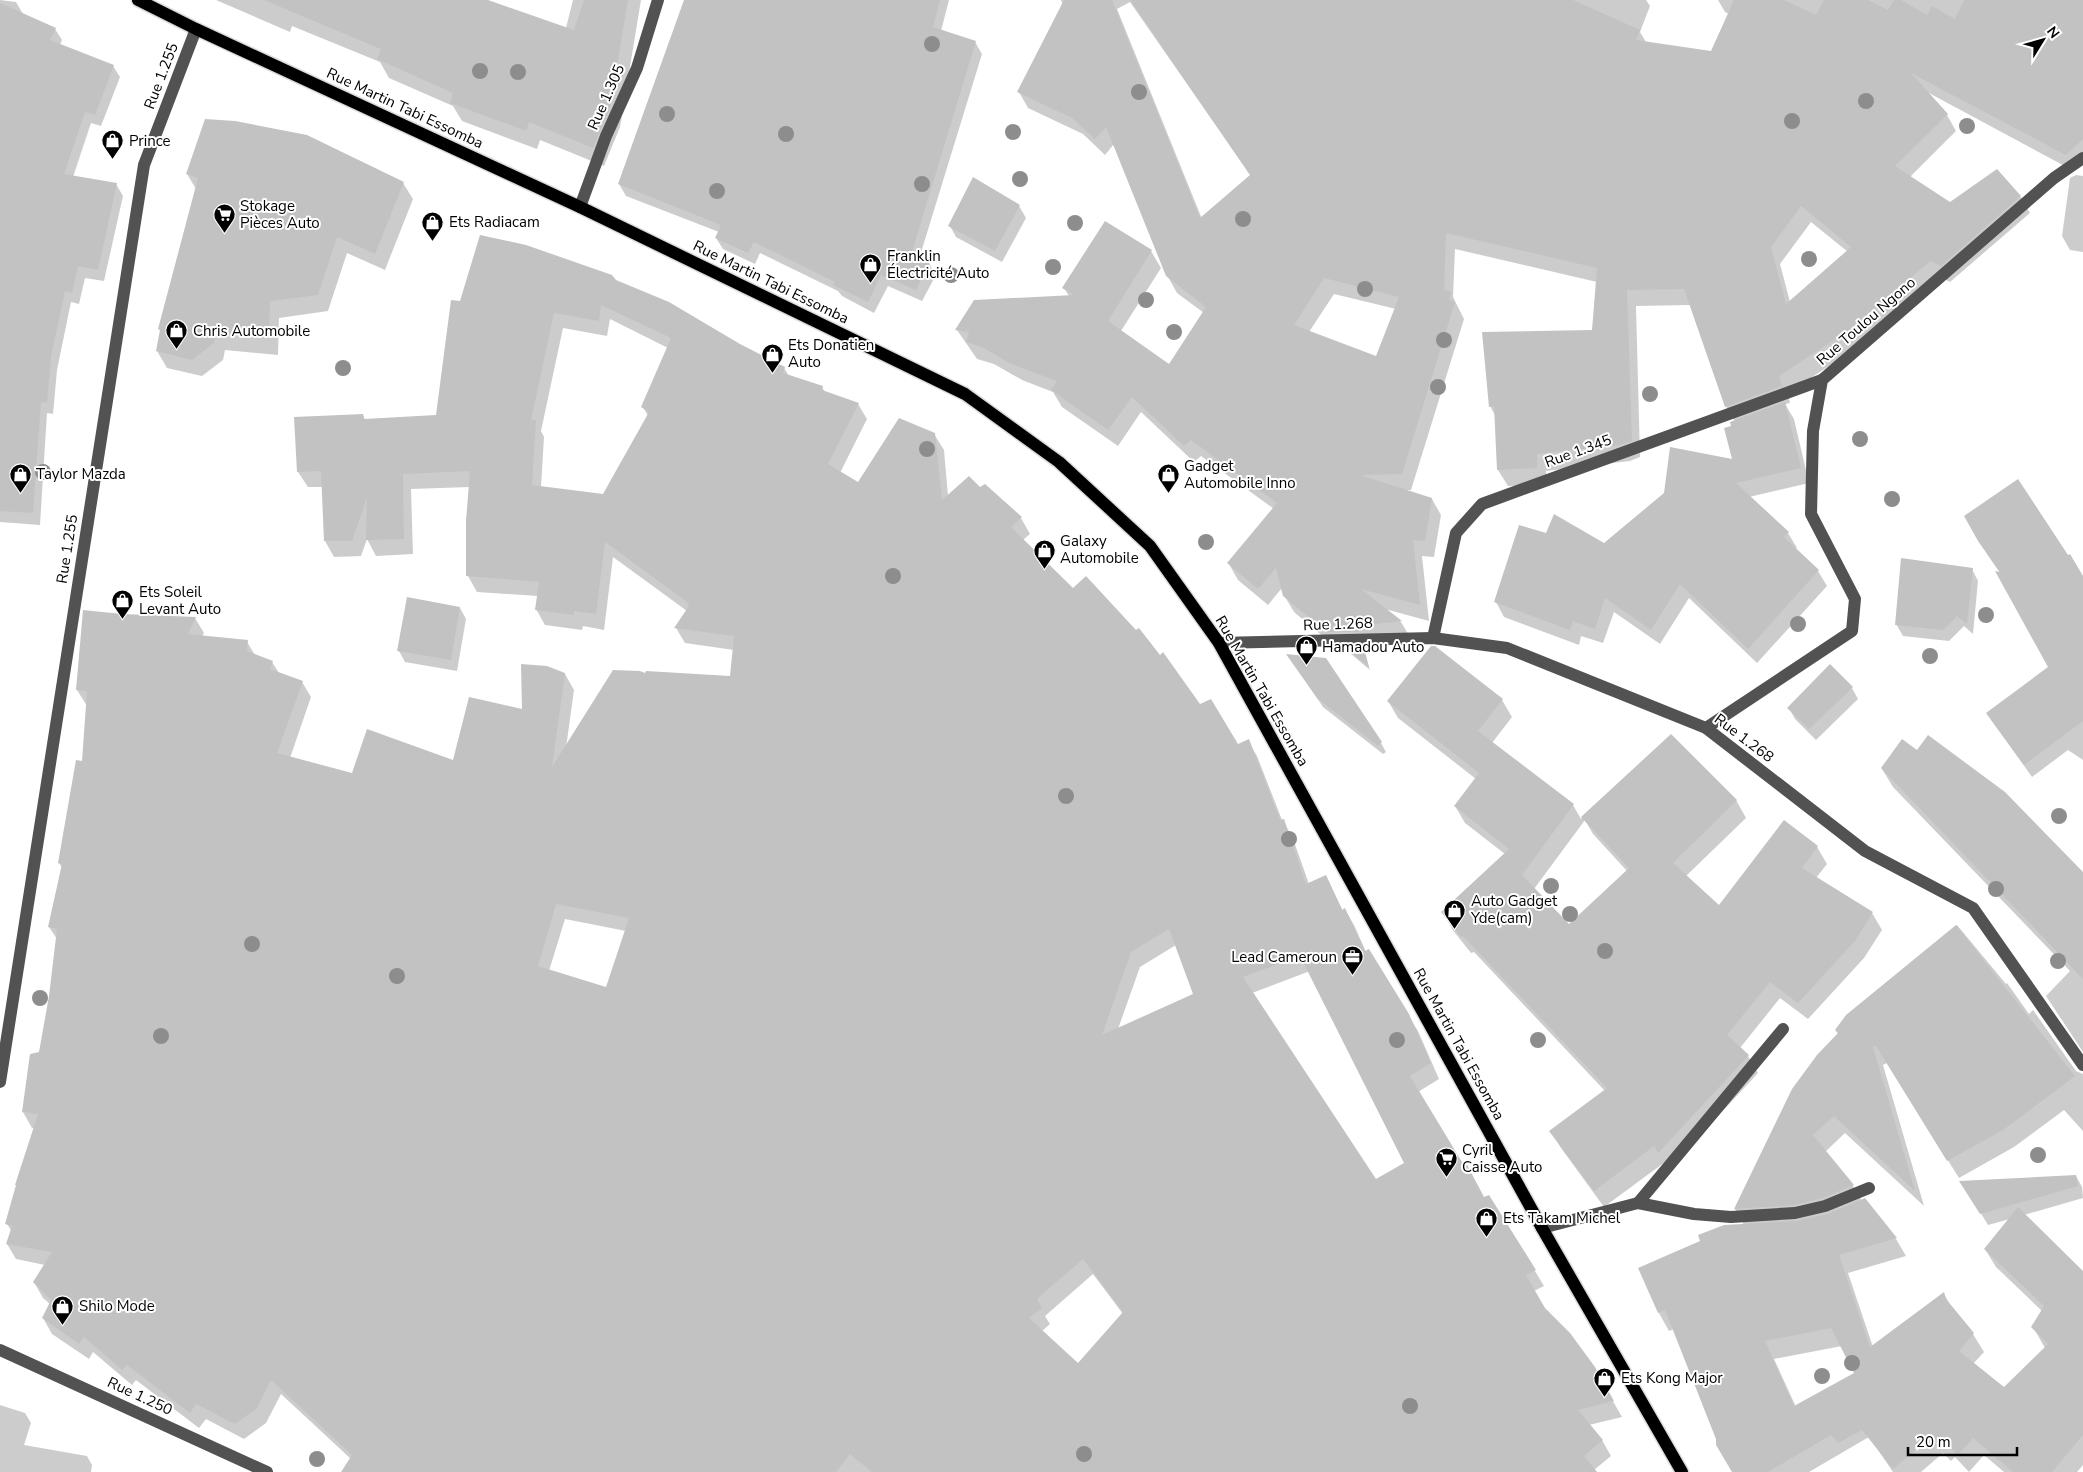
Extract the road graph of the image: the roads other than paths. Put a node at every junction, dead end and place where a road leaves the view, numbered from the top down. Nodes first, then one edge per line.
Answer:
1 (138, 0) edge
2 (658, 0) edge
3 (196, 29) junction
4 (2083, 158) edge
5 (580, 207) junction
6 (1822, 380) junction
7 (1433, 638) junction
8 (1219, 643) junction
9 (1706, 728) junction
10 (1784, 1029) dead end
11 (2083, 1065) edge
12 (0, 1082) edge
13 (1869, 1188) dead end
14 (1638, 1203) junction
15 (1542, 1228) junction
16 (0, 1350) edge
17 (267, 1472) edge
18 (1682, 1472) edge

1 - 3 main road, Rue Martin Tabi Essomba
2 - 5 street, Rue 1.305
3 - 5 main road, Rue Martin Tabi Essomba
3 - 12 street, Rue 1.255
4 - 6 street, Rue Toulou Ngono
5 - 8 main road, Rue Martin Tabi Essomba
6 - 7 street, Rue 1.345
6 - 9 street, Rue Toulou Ngono
7 - 8 street, Rue 1.268
7 - 9 street, Rue 1.268
8 - 15 main road, Rue Martin Tabi Essomba
9 - 11 street, Rue 1.268
10 - 14 street
13 - 14 street
14 - 15 street
15 - 18 main road, Rue Martin Tabi Essomba
16 - 17 street, Rue 1.250

